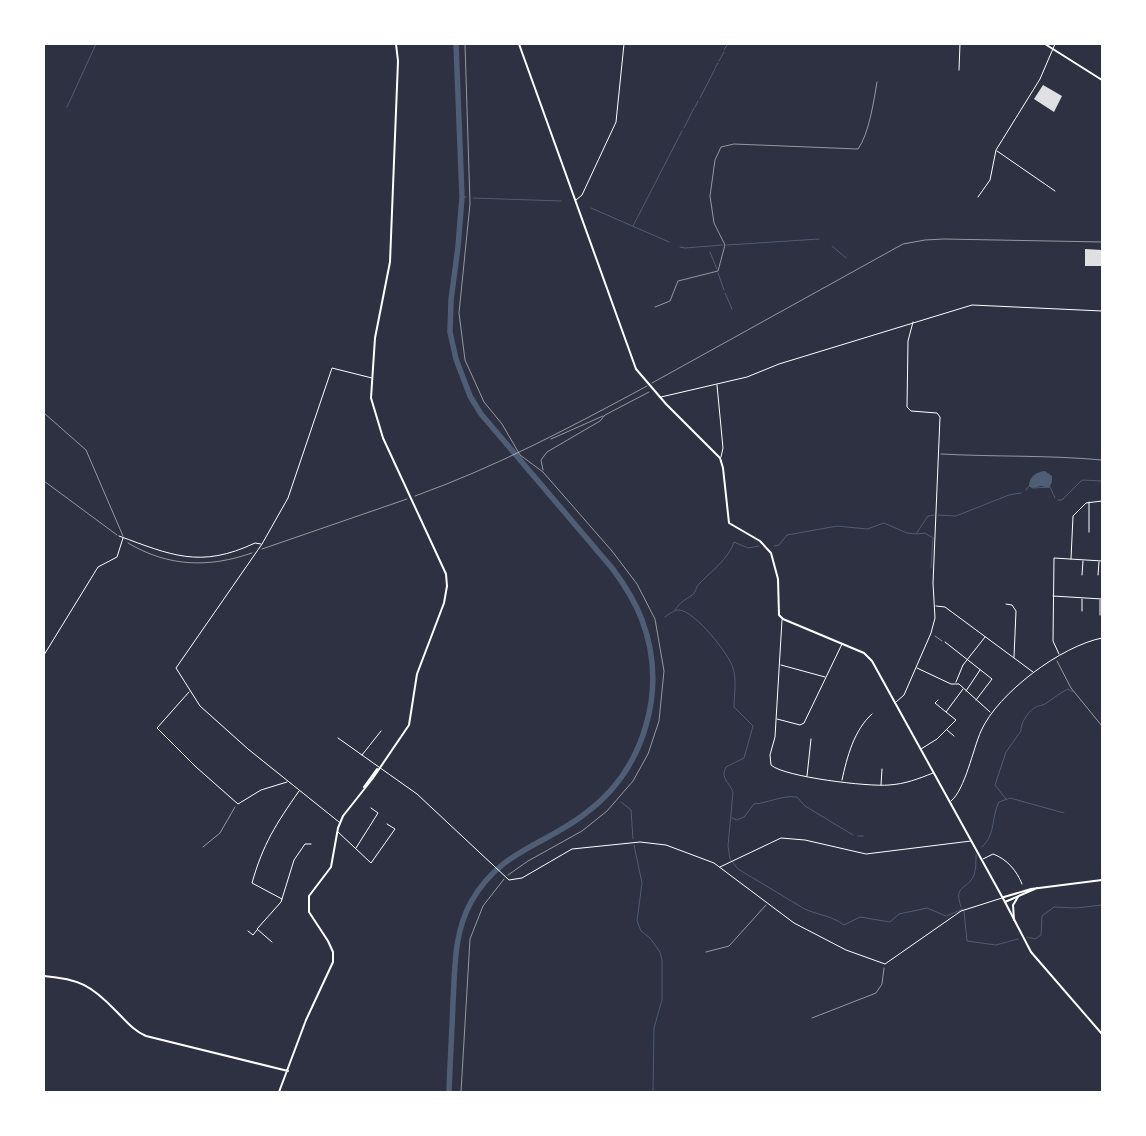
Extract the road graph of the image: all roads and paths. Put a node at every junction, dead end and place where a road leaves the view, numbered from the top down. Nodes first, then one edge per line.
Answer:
1 (396, 44) edge
2 (465, 44) edge
3 (519, 44) edge
4 (624, 44) edge
5 (960, 44) edge
6 (1045, 44) edge
7 (1055, 44) edge
8 (1053, 48) junction
9 (959, 70) dead end
10 (1102, 80) edge
11 (876, 82) dead end
12 (996, 150) junction
13 (1055, 191) dead end
14 (978, 196) dead end
15 (575, 200) junction
16 (1102, 242) edge
17 (655, 307) dead end
18 (1102, 311) edge
19 (913, 322) junction
20 (372, 378) junction
21 (652, 382) dead end
22 (717, 384) junction
23 (645, 386) dead end
24 (653, 389) junction
25 (660, 397) junction
26 (44, 414) edge
27 (605, 415) junction
28 (550, 438) junction
29 (939, 454) junction
30 (720, 458) junction
31 (1102, 460) edge
32 (543, 472) junction
33 (44, 481) edge
34 (414, 496) dead end
35 (406, 499) dead end
36 (1102, 500) edge
37 (1089, 501) junction
38 (1102, 516) edge
39 (1089, 532) dead end
40 (1102, 532) edge
41 (118, 536) joint
42 (124, 538) junction
43 (262, 544) junction
44 (257, 552) junction
45 (1071, 559) junction
46 (1083, 560) junction
47 (1099, 561) junction
48 (1102, 561) edge
49 (1082, 575) dead end
50 (1098, 575) dead end
51 (1052, 596) junction
52 (1082, 598) junction
53 (1101, 599) edge
54 (1006, 604) dead end
55 (936, 606) junction
56 (1082, 611) dead end
57 (1100, 615) dead end
58 (783, 619) junction
59 (931, 633) junction
60 (985, 636) junction
61 (1102, 638) edge
62 (945, 642) joint
63 (842, 644) junction
64 (44, 655) edge
65 (1059, 655) junction
66 (1055, 657) junction
67 (1014, 658) junction
68 (968, 659) junction
69 (779, 665) junction
70 (916, 667) junction
71 (980, 669) junction
72 (1034, 673) junction
73 (826, 678) junction
74 (956, 682) junction
75 (963, 688) junction
76 (190, 691) junction
77 (966, 691) junction
78 (938, 700) dead end
79 (976, 700) junction
80 (896, 702) junction
81 (946, 712) junction
82 (991, 713) junction
83 (872, 714) dead end
84 (776, 719) junction
85 (1102, 726) edge
86 (380, 730) dead end
87 (947, 730) junction
88 (954, 736) dead end
89 (338, 738) dead end
90 (811, 739) dead end
91 (921, 749) junction
92 (362, 756) junction
93 (379, 768) junction
94 (882, 769) dead end
95 (934, 772) junction
96 (807, 777) junction
97 (842, 781) junction
98 (288, 782) junction
99 (881, 785) junction
100 (299, 791) junction
101 (950, 802) junction
102 (238, 804) junction
103 (371, 808) dead end
104 (340, 822) junction
105 (388, 824) dead end
106 (337, 832) junction
107 (972, 841) junction
108 (311, 844) dead end
109 (203, 847) dead end
110 (355, 849) junction
111 (983, 859) junction
112 (720, 868) junction
113 (504, 878) junction
114 (1102, 880) edge
115 (1022, 884) dead end
116 (1037, 888) junction
117 (1019, 896) junction
118 (1003, 897) junction
119 (282, 899) junction
120 (1005, 902) junction
121 (767, 904) junction
122 (1014, 920) junction
123 (258, 929) junction
124 (248, 931) dead end
125 (272, 942) dead end
126 (706, 952) dead end
127 (885, 964) junction
128 (44, 976) edge
129 (812, 1018) dead end
130 (1102, 1034) edge
131 (288, 1071) junction
132 (279, 1092) edge
133 (461, 1092) edge

1 - 20 main road
2 - 32 path
3 - 15 main road
4 - 15 street
5 - 9 street
6 - 8 main road
7 - 8 street
8 - 10 main road
8 - 12 street
11 - 17 path
12 - 13 street
12 - 14 street
15 - 24 main road
16 - 21 path
18 - 19 street
19 - 22 street
19 - 29 street
20 - 43 street
20 - 93 main road
22 - 25 street
22 - 30 street
23 - 28 path
24 - 25 main road
24 - 27 path
25 - 30 main road
26 - 42 lane
27 - 28 path
27 - 32 path
28 - 34 path
29 - 31 path
29 - 55 street
30 - 58 main road
32 - 113 path
33 - 41 lane
35 - 44 path
36 - 37 street
37 - 39 street
37 - 45 street
38 - 40 street
41 - 42 street
42 - 43 street
42 - 64 street
43 - 44 street
44 - 76 street
45 - 46 street
45 - 51 street
46 - 47 street
46 - 49 street
47 - 48 street
47 - 50 street
51 - 52 street
51 - 65 street
52 - 53 street
52 - 56 street
53 - 57 street
54 - 67 street
55 - 59 street
55 - 60 street
58 - 63 main road
58 - 69 street
59 - 62 path
59 - 70 street
60 - 67 street
60 - 68 street
61 - 65 street
62 - 68 street
63 - 73 street
63 - 80 main road
65 - 66 street
66 - 72 street
66 - 85 path
67 - 72 street
68 - 71 street
68 - 74 street
69 - 73 street
69 - 84 street
70 - 74 street
70 - 80 street
71 - 77 street
71 - 79 street
72 - 82 street
73 - 84 street
74 - 75 street
75 - 77 street
75 - 81 street
76 - 98 street
76 - 102 street
77 - 79 street
78 - 81 street
79 - 82 street
80 - 91 main road
81 - 87 street
82 - 101 street
83 - 97 street
84 - 96 street
86 - 92 street
87 - 88 street
87 - 91 street
89 - 92 street
90 - 96 street
91 - 95 main road
92 - 93 street
93 - 104 main road
93 - 113 street
94 - 99 street
95 - 99 street
95 - 101 main road
96 - 97 street
97 - 99 street
98 - 100 street
98 - 102 street
100 - 104 street
100 - 119 street
101 - 107 main road
102 - 109 path
103 - 110 street
104 - 106 main road
105 - 110 street
106 - 110 street
106 - 131 main road
107 - 111 main road
107 - 112 street
108 - 119 street
111 - 115 street
111 - 118 main road
112 - 113 street
112 - 121 street
113 - 133 path
114 - 116 main road
116 - 117 main road
116 - 118 main road
117 - 120 main road
117 - 122 main road
118 - 120 main road
118 - 127 street
119 - 123 street
120 - 122 main road
121 - 126 path
121 - 127 street
122 - 130 main road
123 - 124 street
123 - 125 street
127 - 129 path
128 - 131 main road
131 - 132 main road

